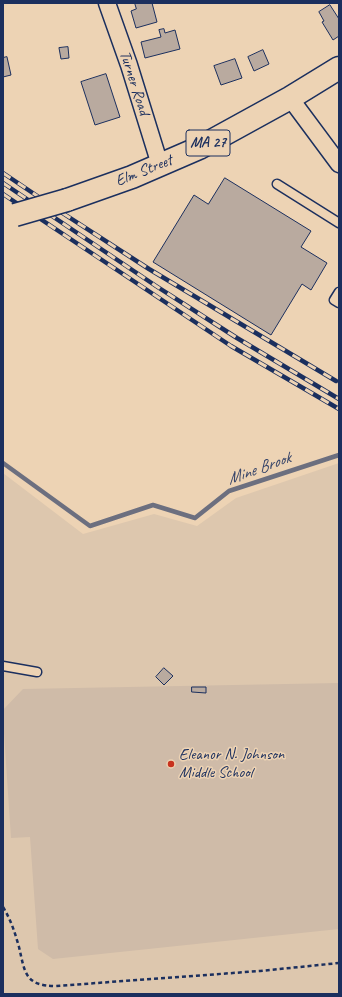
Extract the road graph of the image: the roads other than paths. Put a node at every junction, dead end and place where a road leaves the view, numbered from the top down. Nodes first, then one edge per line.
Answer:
1 (107, 3) edge
2 (339, 68) edge
3 (290, 98) junction
4 (339, 164) edge
5 (160, 165) junction
6 (277, 184) dead end
7 (9, 216) edge
8 (339, 224) edge
9 (339, 292) edge
10 (339, 303) edge
11 (3, 666) edge
12 (37, 672) dead end

1 - 5 street, Turner Road
2 - 3 main road, Elm Street / MA 27
3 - 4 street
3 - 5 main road, Elm Street / MA 27
5 - 7 main road, Elm Street / MA 27, bridge
6 - 8 lane
9 - 10 lane
11 - 12 lane

